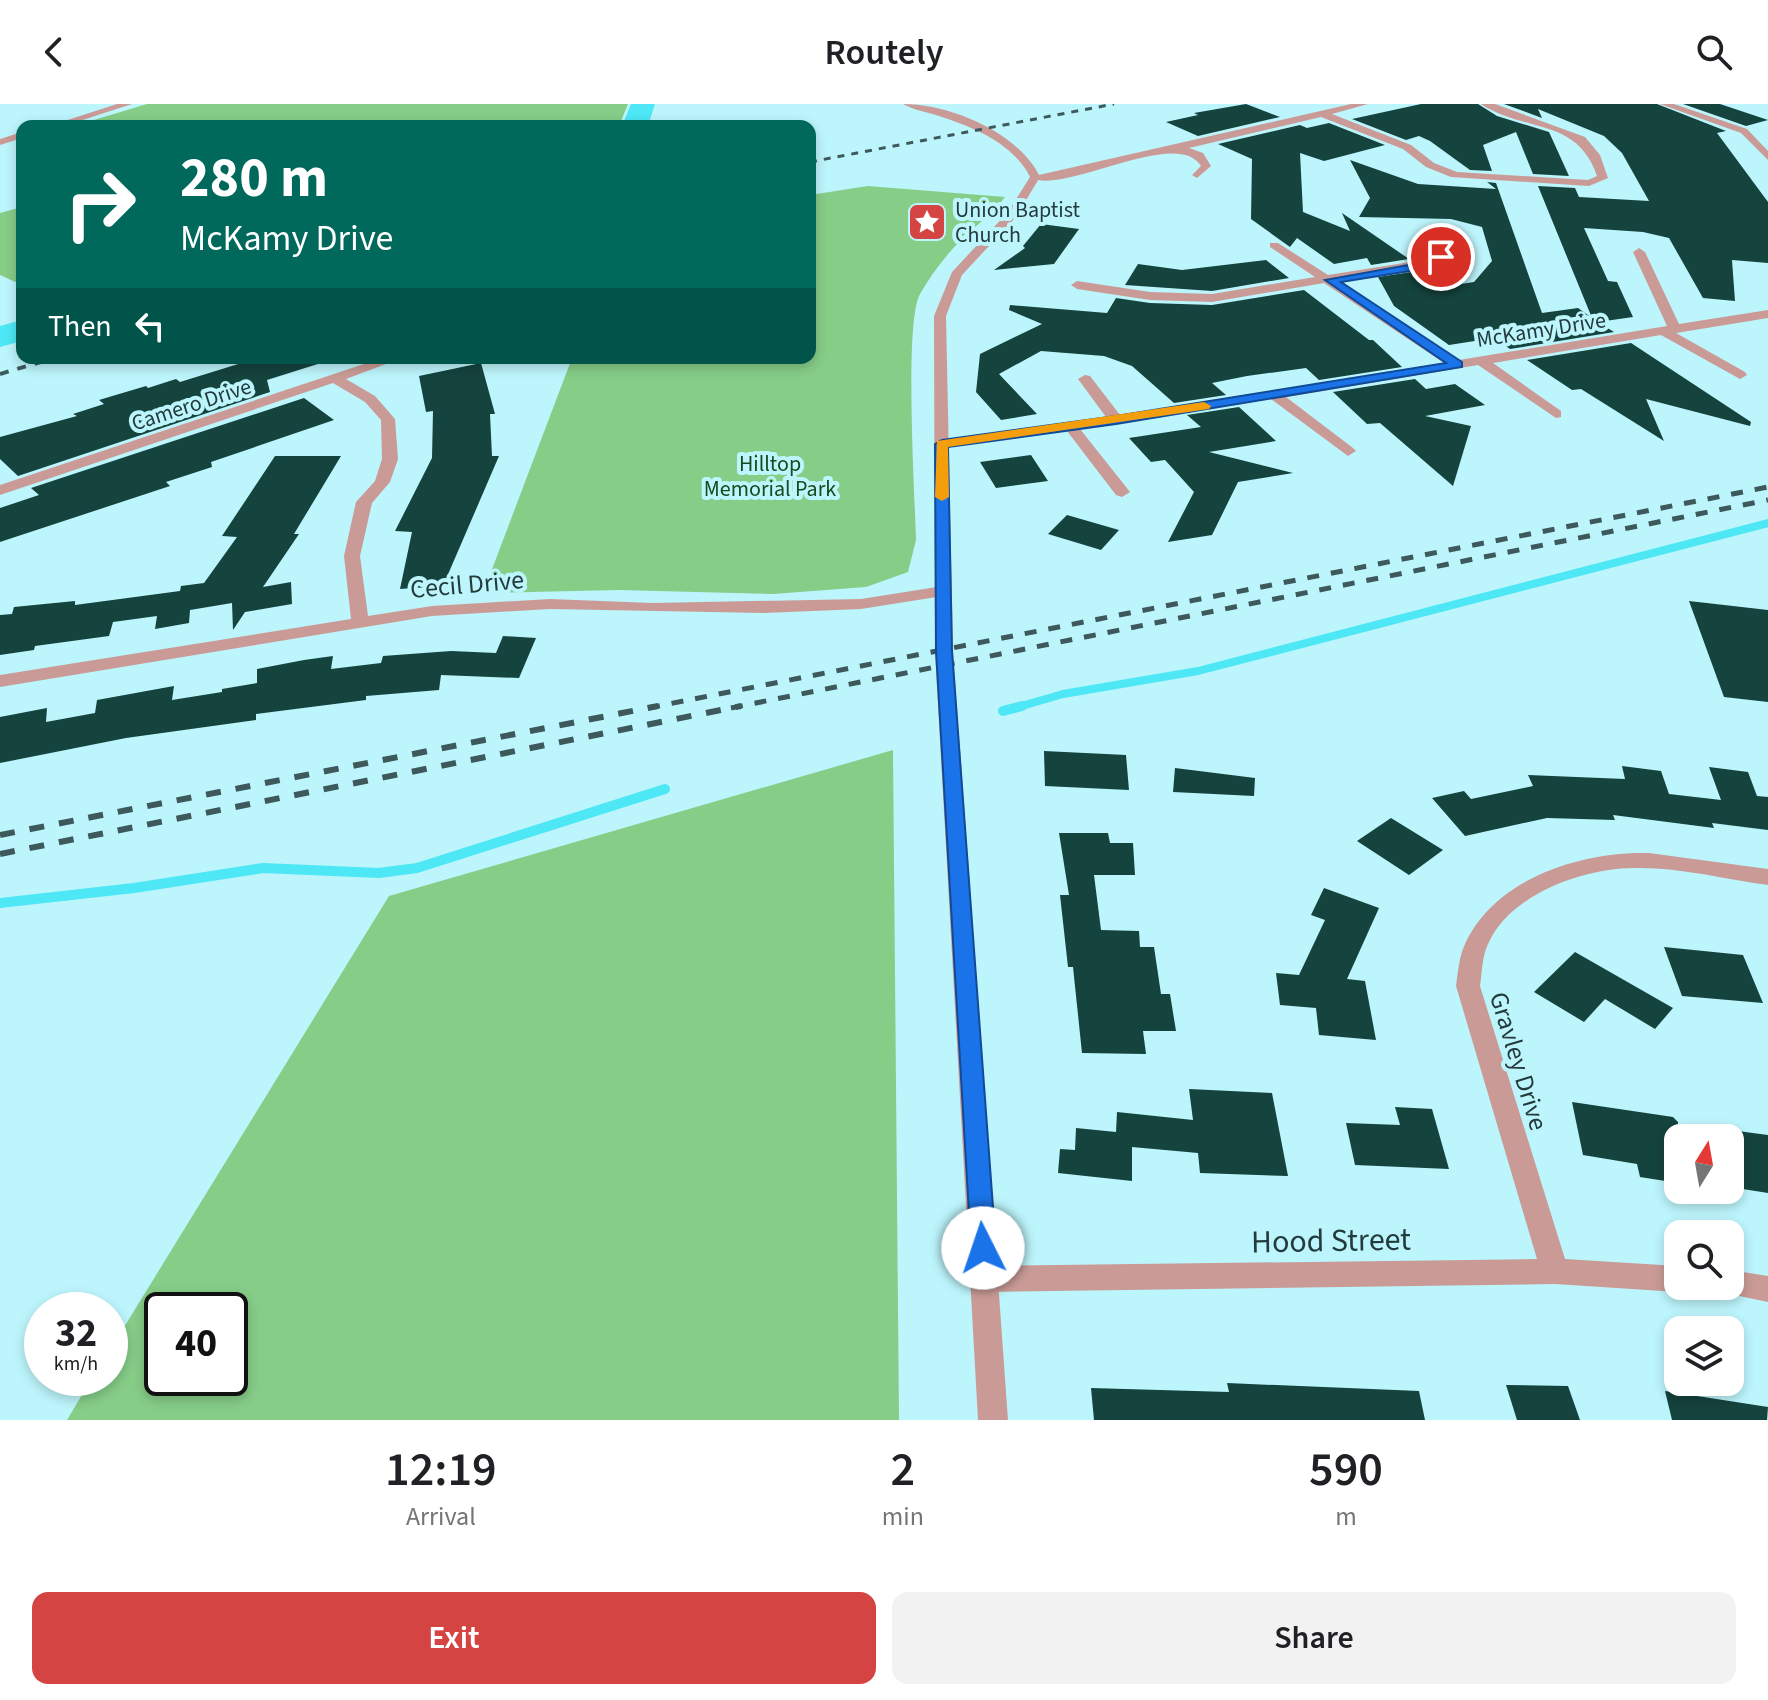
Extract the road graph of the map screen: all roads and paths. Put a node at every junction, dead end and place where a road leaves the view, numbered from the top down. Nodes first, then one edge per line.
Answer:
1 (127, 104) edge
2 (908, 104) edge
3 (1363, 104) edge
4 (1486, 104) edge
5 (1665, 104) edge
6 (1320, 113) junction
7 (74, 120) edge
8 (1176, 147) junction
9 (1768, 157) edge
10 (1197, 175) dead end
11 (1035, 177) junction
12 (1442, 235) dead end
13 (1274, 245) dead end
14 (1639, 252) dead end
15 (1330, 280) junction
16 (1077, 285) dead end
17 (1768, 314) edge
18 (1669, 330) junction
19 (1481, 361) junction
20 (378, 364) edge
21 (1457, 365) junction
22 (1740, 375) dead end
23 (336, 379) junction
24 (1085, 379) dead end
25 (1275, 395) junction
26 (1556, 414) dead end
27 (1116, 420) junction
28 (1071, 427) junction
29 (942, 444) junction
30 (1348, 451) dead end
31 (0, 490) edge
32 (1122, 492) dead end
33 (943, 591) junction
34 (360, 622) junction
35 (0, 681) edge
36 (1768, 877) edge
37 (1555, 1271) junction
38 (1664, 1278) edge
39 (985, 1279) junction
40 (1744, 1285) edge
41 (1768, 1289) edge
42 (993, 1420) edge

1 - 7 street
2 - 11 street
3 - 6 street
4 - 6 street
5 - 9 street
6 - 8 street
8 - 10 street
8 - 11 street
11 - 29 street
12 - 15 street
13 - 15 street
14 - 18 street
15 - 16 street
15 - 21 street
17 - 18 street, McKamy Drive
18 - 19 street, McKamy Drive
18 - 22 street
19 - 21 street, McKamy Drive
19 - 26 street
20 - 23 street, Camero Drive
21 - 25 street, McKamy Drive
23 - 31 street, Camero Drive
23 - 34 street
24 - 27 street
25 - 27 street, McKamy Drive
25 - 30 street
27 - 28 street, McKamy Drive
28 - 29 street, McKamy Drive
28 - 32 street
29 - 33 street
33 - 34 street, Cecil Drive
33 - 39 street
34 - 35 street, Cecil Drive
36 - 37 street, Gravley Drive
37 - 38 street, Hood Street
37 - 39 street, Hood Street
39 - 42 street
40 - 41 street

